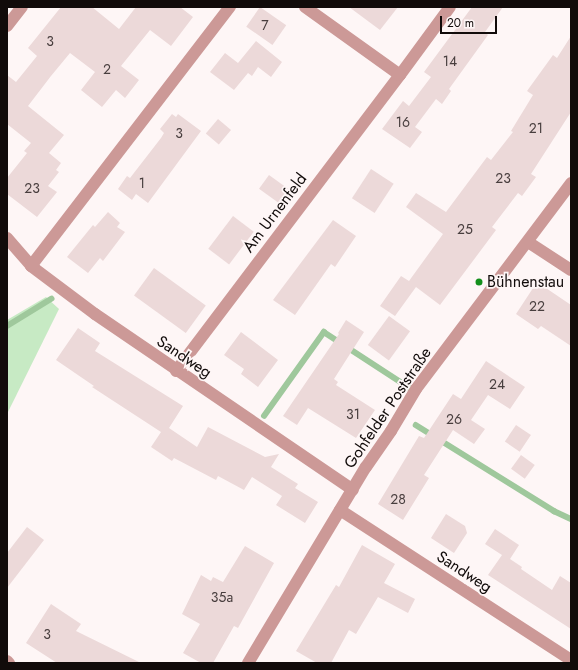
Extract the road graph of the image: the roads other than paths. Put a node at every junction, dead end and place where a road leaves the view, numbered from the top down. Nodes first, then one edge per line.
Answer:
1 (22, 7) edge
2 (230, 7) edge
3 (305, 7) edge
4 (450, 7) edge
5 (7, 26) edge
6 (400, 75) junction
7 (571, 183) edge
8 (7, 238) edge
9 (528, 242) junction
10 (31, 266) junction
11 (571, 270) edge
12 (176, 371) junction
13 (353, 490) junction
14 (340, 510) junction
15 (571, 660) edge
16 (248, 663) edge

1 - 5 street
2 - 10 street
3 - 6 street
4 - 6 street, Am Urnenfeld
6 - 12 street, Am Urnenfeld
7 - 9 street, Gohfelder Poststraße
8 - 10 street, Sandweg
9 - 11 street
9 - 13 street, Gohfelder Poststraße
10 - 12 street, Sandweg
12 - 13 street, Sandweg
13 - 14 street, Gohfelder Poststraße
14 - 15 street, Sandweg
14 - 16 street, Gohfelder Poststraße

